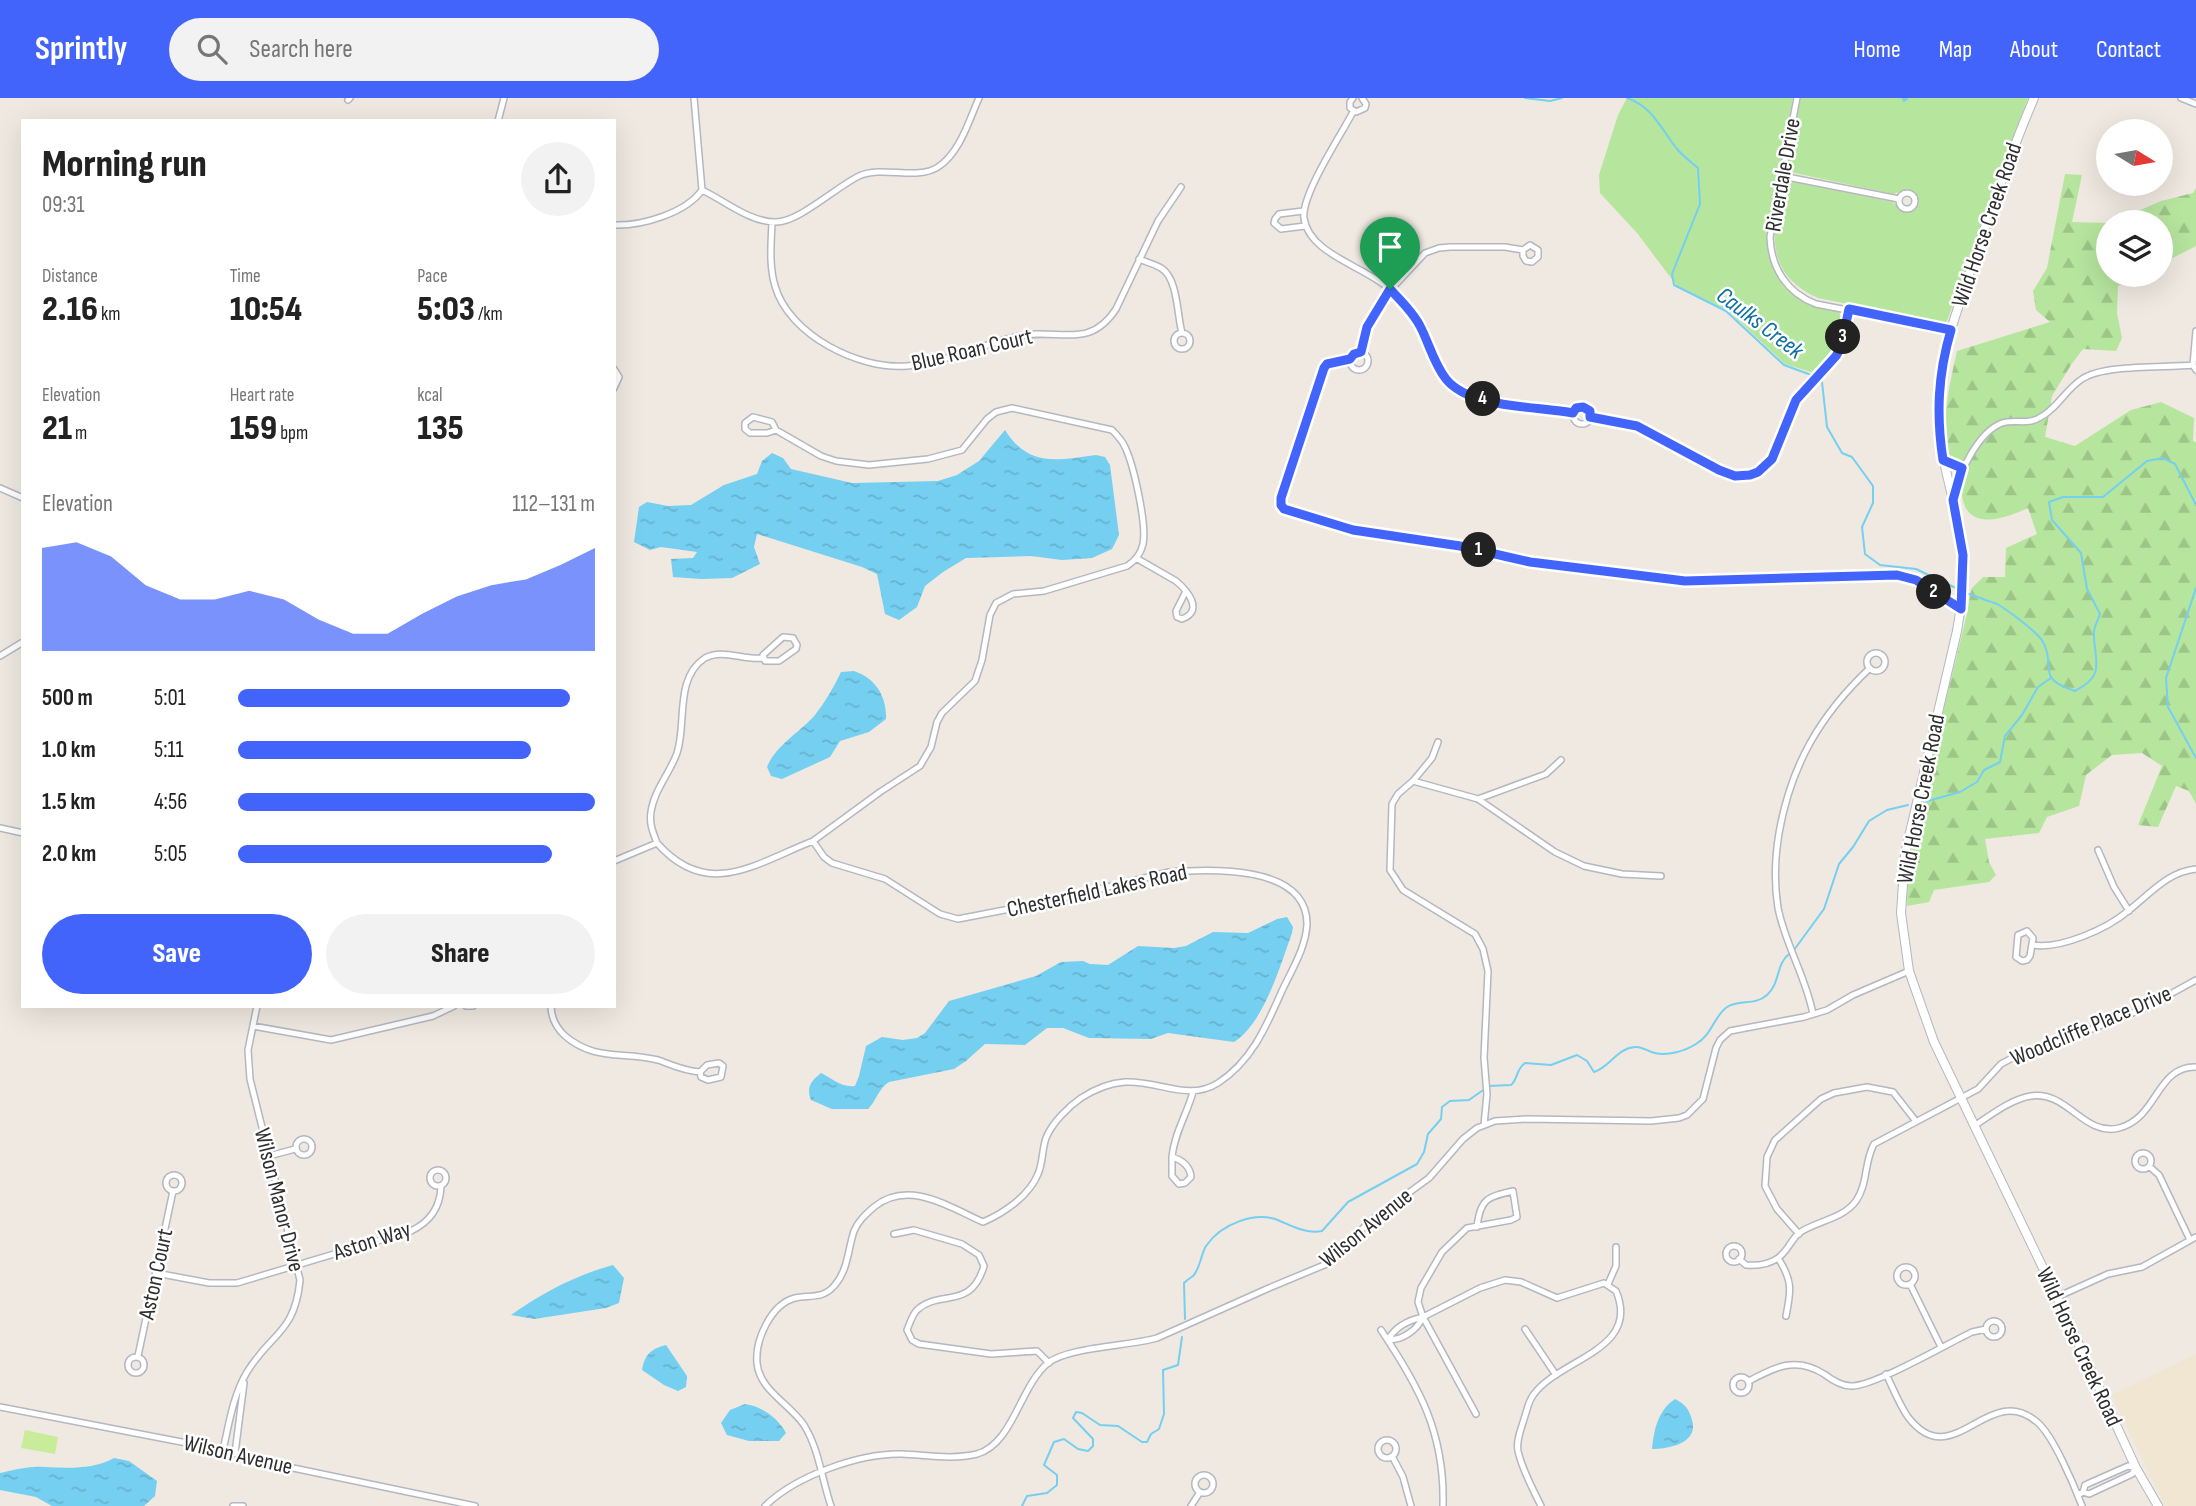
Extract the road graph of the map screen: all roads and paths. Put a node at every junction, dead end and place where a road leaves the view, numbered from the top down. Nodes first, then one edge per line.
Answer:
1 (504, 98) edge
2 (694, 98) edge
3 (979, 98) edge
4 (1353, 98) edge
5 (1362, 98) edge
6 (1797, 98) edge
7 (2034, 98) edge
8 (2181, 98) edge
9 (2196, 104) edge
10 (1353, 112) junction
11 (499, 119) edge
12 (1782, 176) junction
13 (1181, 187) dead end
14 (702, 190) junction
15 (1899, 199) dead end
16 (1303, 211) junction
17 (772, 223) junction
18 (616, 225) edge
19 (1305, 226) junction
20 (1523, 250) dead end
21 (1139, 260) junction
22 (1390, 289) junction
23 (1849, 309) junction
24 (1951, 330) junction
25 (2196, 331) edge
26 (1182, 333) dead end
27 (1361, 352) junction
28 (1350, 359) junction
29 (2195, 367) edge
30 (1573, 413) junction
31 (1590, 417) junction
32 (776, 430) junction
33 (1943, 460) junction
34 (1962, 468) junction
35 (0, 488) edge
36 (21, 497) edge
37 (1953, 500) junction
38 (1136, 558) junction
39 (1186, 591) junction
40 (1961, 605) junction
41 (21, 643) edge
42 (0, 656) edge
43 (763, 658) junction
44 (1870, 668) dead end
45 (1438, 742) dead end
46 (1561, 760) dead end
47 (1413, 781) junction
48 (1478, 799) junction
49 (0, 828) edge
50 (21, 833) edge
51 (813, 841) junction
52 (657, 843) junction
53 (2098, 850) dead end
54 (616, 860) edge
55 (2196, 869) edge
56 (1661, 876) dead end
57 (2129, 911) junction
58 (2032, 945) junction
59 (1909, 971) junction
60 (2196, 980) edge
61 (257, 1008) edge
62 (450, 1008) edge
63 (551, 1008) edge
64 (1813, 1014) junction
65 (253, 1026) junction
66 (2196, 1067) edge
67 (699, 1072) junction
68 (1193, 1092) junction
69 (1960, 1098) junction
70 (1915, 1120) junction
71 (1484, 1125) junction
72 (1973, 1126) junction
73 (295, 1149) dead end
74 (269, 1156) junction
75 (1172, 1157) junction
76 (2150, 1167) dead end
77 (442, 1187) dead end
78 (173, 1191) dead end
79 (1476, 1227) junction
80 (894, 1234) dead end
81 (1799, 1234) junction
82 (2193, 1239) edge
83 (1616, 1247) dead end
84 (1778, 1258) junction
85 (1739, 1259) dead end
86 (298, 1265) junction
87 (156, 1273) junction
88 (1608, 1284) junction
89 (1910, 1284) dead end
90 (2057, 1297) junction
91 (1423, 1317) junction
92 (1786, 1317) dead end
93 (1525, 1329) dead end
94 (1986, 1329) dead end
95 (1381, 1330) dead end
96 (1388, 1340) junction
97 (1941, 1347) junction
98 (138, 1356) dead end
99 (1049, 1363) junction
100 (1886, 1374) junction
101 (1556, 1375) junction
102 (244, 1378) junction
103 (1749, 1381) dead end
104 (0, 1407) edge
105 (1476, 1414) dead end
106 (223, 1450) junction
107 (235, 1453) junction
108 (1392, 1456) dead end
109 (2136, 1468) junction
110 (820, 1471) junction
111 (1200, 1492) dead end
112 (2080, 1494) junction
113 (233, 1506) edge
114 (243, 1506) edge
115 (475, 1506) edge
116 (765, 1506) edge
117 (831, 1506) edge
118 (1191, 1506) edge
119 (1411, 1506) edge
120 (1443, 1506) edge
121 (1541, 1506) edge
122 (2082, 1506) edge
123 (2158, 1506) edge

1 - 11 street
2 - 14 street
3 - 17 street
4 - 10 street
5 - 10 street
6 - 12 street, Riverdale Drive
7 - 24 main road, Wild Horse Creek Road
8 - 9 street
10 - 16 street
12 - 15 street
12 - 23 street, Riverdale Drive
13 - 21 street, Blue Roan Court
14 - 17 street
14 - 18 street
16 - 19 street
16 - 19 street
17 - 21 street, Blue Roan Court
19 - 22 street
20 - 22 street
21 - 26 street
22 - 27 street
22 - 30 street
23 - 24 street, Riverdale Drive
23 - 31 street
24 - 33 main road, Wild Horse Creek Road
25 - 29 street
27 - 28 street
27 - 28 street
28 - 40 street
29 - 34 street
30 - 31 street
30 - 31 street
32 - 32 street
32 - 38 street
33 - 34 street
33 - 37 main road, Wild Horse Creek Road
34 - 37 street
35 - 36 street
37 - 40 main road, Wild Horse Creek Road
38 - 39 street
38 - 51 street
39 - 39 street
40 - 59 main road, Wild Horse Creek Road
41 - 42 street
43 - 43 street
43 - 52 street
44 - 64 street
45 - 47 street
46 - 48 street
47 - 48 street
47 - 71 street
48 - 56 street
49 - 50 street
51 - 52 street
51 - 68 street, Chesterfield Lakes Road
52 - 54 street
53 - 57 street
55 - 57 street
57 - 58 street
58 - 58 street
59 - 64 street, Wilson Avenue
59 - 69 main road, Wild Horse Creek Road
60 - 69 street, Woodcliffe Place Drive
61 - 65 street, Wilson Manor Drive
62 - 65 street
63 - 67 street
64 - 71 street, Wilson Avenue
65 - 74 street, Wilson Manor Drive
66 - 72 street
67 - 67 street
68 - 75 street
68 - 110 street
69 - 70 street, Woodcliffe Place Drive
69 - 72 main road, Wild Horse Creek Road
70 - 81 street, Woodcliffe Place Drive
70 - 81 street
71 - 99 street, Wilson Avenue
72 - 90 main road, Wild Horse Creek Road
73 - 74 street
74 - 86 street, Wilson Manor Drive
75 - 75 street
76 - 82 street
77 - 86 street, Aston Way
78 - 87 street, Aston Court
79 - 79 street
79 - 91 street
80 - 99 street
81 - 84 street, Woodcliffe Place Drive
82 - 90 street
83 - 88 street
84 - 85 street
84 - 92 street
86 - 87 street, Aston Way
86 - 102 street, Wilson Manor Drive
87 - 98 street, Aston Court
88 - 91 street
88 - 101 street
89 - 97 street
90 - 109 main road, Wild Horse Creek Road
91 - 96 street
91 - 105 street
93 - 101 street
94 - 97 street
95 - 96 street
96 - 120 street
97 - 100 street
99 - 110 street
100 - 103 street
100 - 112 street
101 - 121 street
102 - 106 street, Wilson Manor Drive
102 - 107 street
104 - 106 street, Wilson Avenue
106 - 107 street, Wilson Avenue
107 - 115 street, Wilson Avenue
108 - 119 street
109 - 112 street
109 - 112 street
109 - 123 main road, Wild Horse Creek Road
110 - 116 street
110 - 117 street
111 - 118 street
112 - 122 street
113 - 114 street

